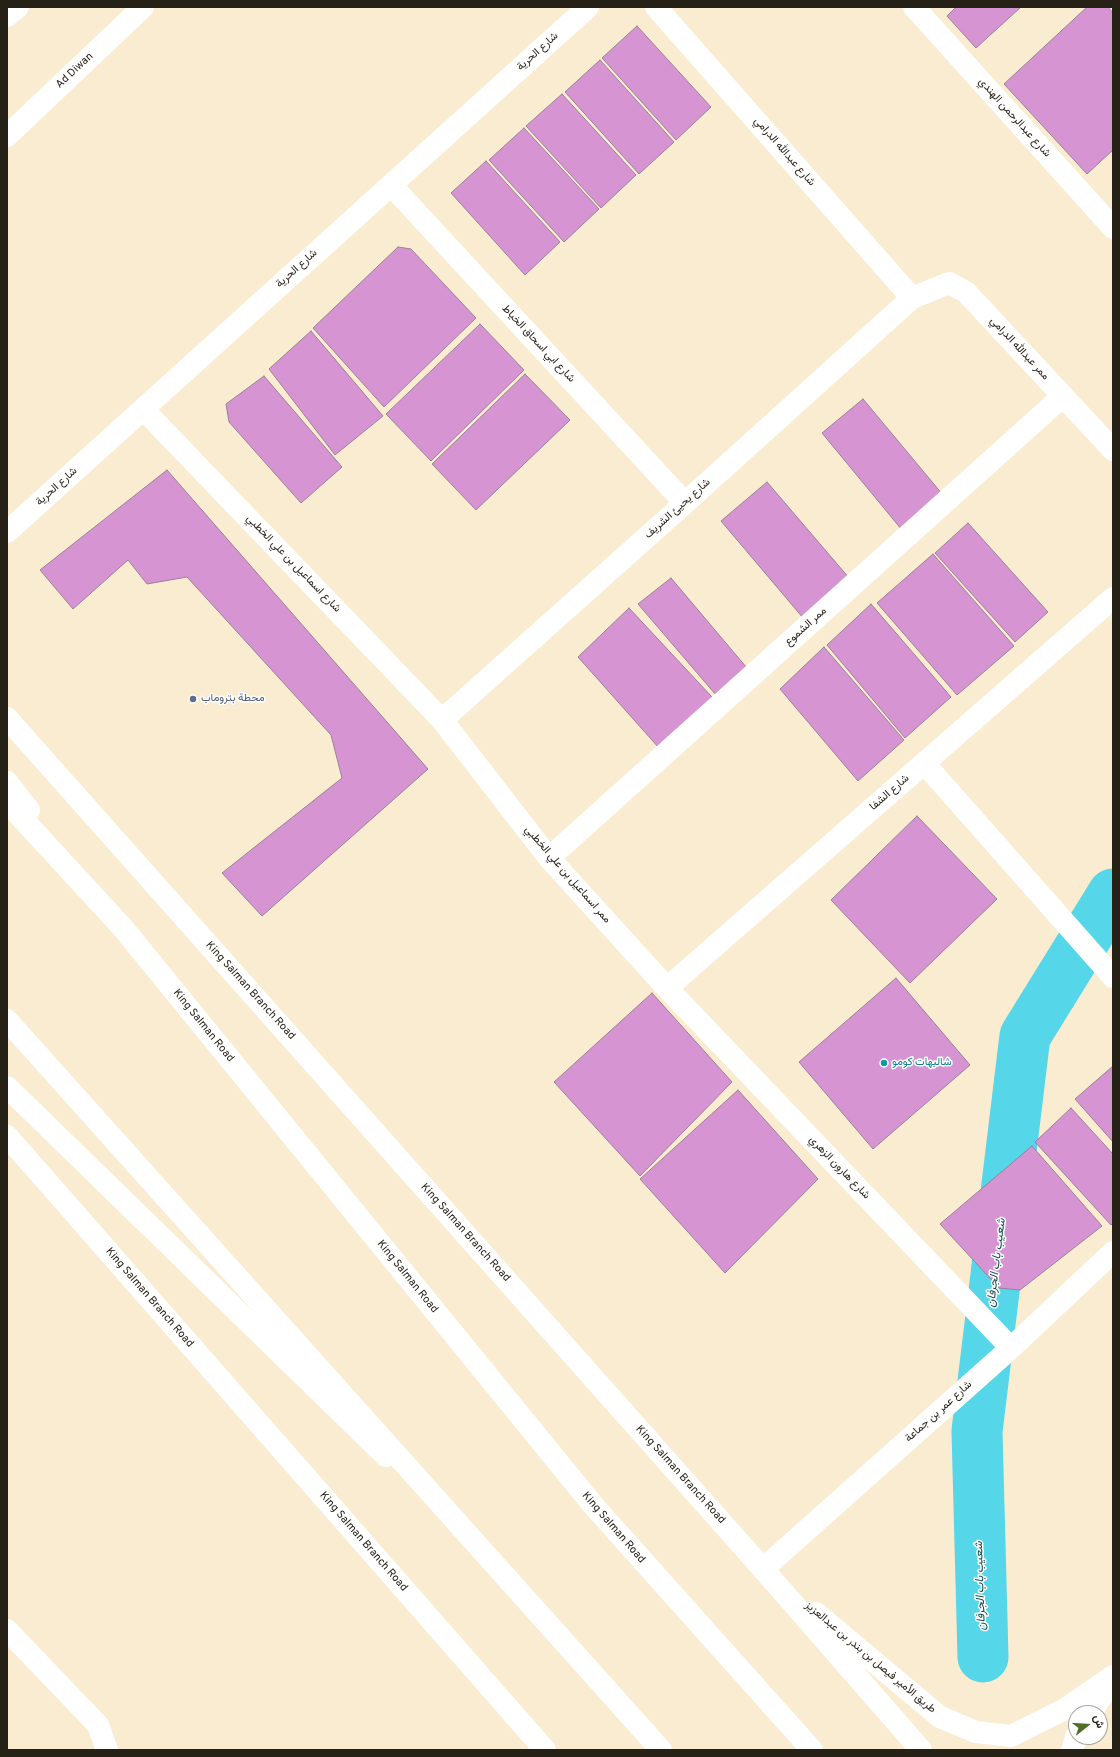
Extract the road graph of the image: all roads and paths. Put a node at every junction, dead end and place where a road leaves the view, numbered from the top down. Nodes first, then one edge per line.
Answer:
1 (18, 7) edge
2 (143, 7) edge
3 (588, 7) edge
4 (656, 7) edge
5 (914, 7) edge
6 (7, 16) edge
7 (7, 136) edge
8 (391, 185) junction
9 (1113, 228) edge
10 (912, 298) junction
11 (1063, 396) junction
12 (143, 409) junction
13 (1113, 450) edge
14 (685, 503) junction
15 (7, 532) edge
16 (1113, 598) edge
17 (7, 718) edge
18 (442, 720) junction
19 (924, 763) junction
20 (7, 782) edge
21 (7, 802) edge
22 (549, 858) junction
23 (123, 928) junction
24 (1113, 977) edge
25 (667, 988) junction
26 (7, 1020) edge
27 (7, 1087) edge
28 (7, 1136) edge
29 (1113, 1252) edge
30 (1011, 1348) junction
31 (483, 1551) junction
32 (763, 1569) junction
33 (7, 1630) edge
34 (1113, 1676) edge
35 (1113, 1681) edge
36 (1096, 1705) edge
37 (107, 1750) edge
38 (545, 1750) edge
39 (661, 1750) edge
40 (812, 1750) edge
41 (921, 1750) edge

1 - 6 main road
2 - 7 main road, Ad Diwan
3 - 8 main road, شارع الحرية
4 - 10 main road, شارع عبدالله الدرامي
5 - 9 main road, شارع عبدالرحمن الهندي
8 - 12 main road, شارع الحرية
8 - 14 main road, شارع ابي اسحاق الخياط
10 - 11 main road, ممر عبدالله الدرامي
10 - 14 main road, شارع يحيئ الشريف
11 - 13 main road, ممر عبدالله الدرامي
11 - 22 main road, ممر الشموع
12 - 15 main road, شارع الحرية
12 - 18 main road, شارع اسماعيل بن علي الخطبي
14 - 18 main road, شارع يحيئ الشريف
16 - 19 main road, شارع الشفا
17 - 32 main road, King Salman Branch Road
18 - 22 main road, ممر اسماعيل بن علي الخطبي
19 - 24 main road
19 - 25 main road, شارع الشفا
20 - 23 main road
21 - 23 main road, King Salman Road
22 - 25 main road, ممر اسماعيل بن علي الخطبي
23 - 40 main road, King Salman Road
25 - 30 main road, شارع هارون الزهري
26 - 31 main road
27 - 31 main road
28 - 38 main road, King Salman Branch Road
29 - 30 main road, شارع عمر بن جماعة
30 - 32 main road, شارع عمر بن جماعة
31 - 39 main road
32 - 34 main road, طريق الأمير فيصل بن بندر بن عبدالعزيز
32 - 41 main road, King Salman Branch Road
33 - 37 main road
35 - 36 main road

